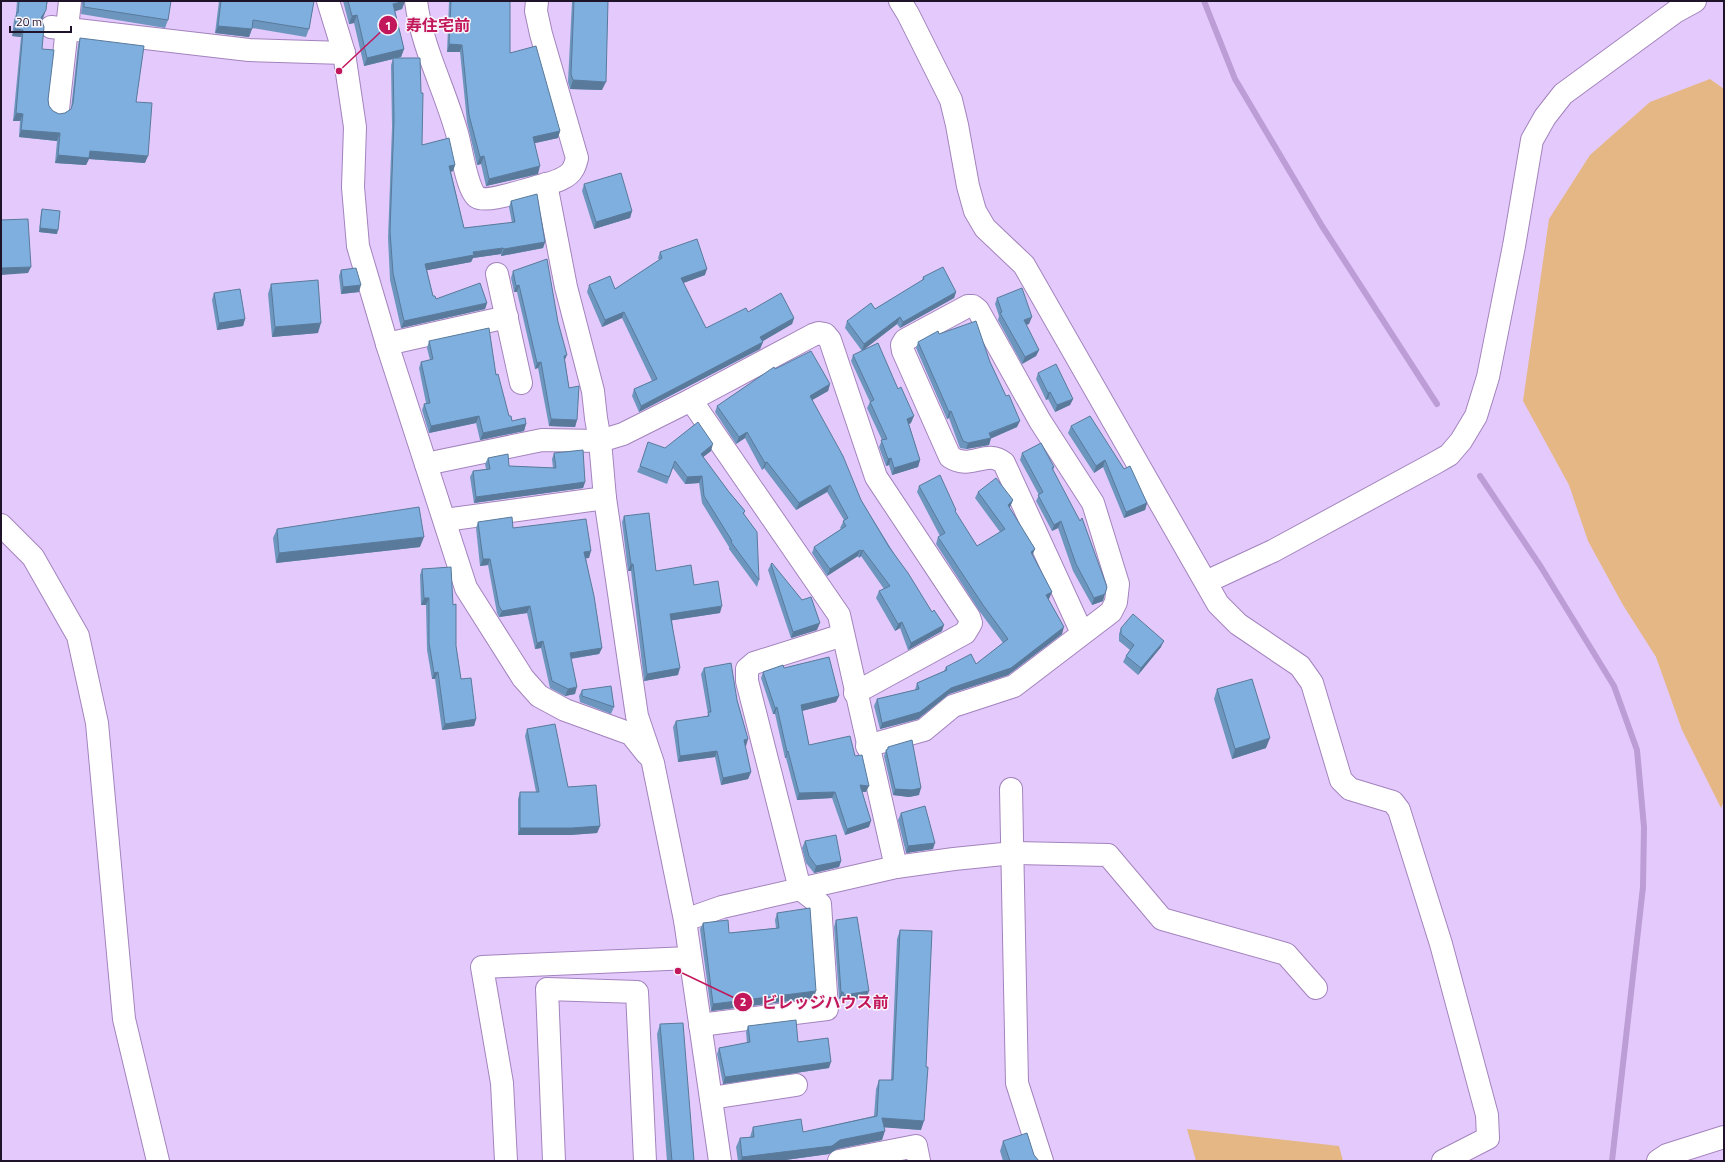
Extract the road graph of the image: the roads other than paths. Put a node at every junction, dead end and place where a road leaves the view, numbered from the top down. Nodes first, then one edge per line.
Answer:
1 (70, 1) edge
2 (328, 1) edge
3 (416, 1) edge
4 (537, 1) edge
5 (900, 1) edge
6 (1694, 1) edge
7 (59, 28) junction
8 (344, 52) junction
9 (58, 109) dead end
10 (546, 184) junction
11 (497, 274) dead end
12 (507, 317) junction
13 (386, 344) junction
14 (521, 383) dead end
15 (691, 400) junction
16 (600, 440) junction
17 (426, 464) junction
18 (604, 498) junction
19 (445, 520) junction
20 (1, 526) edge
21 (1206, 582) junction
22 (1082, 633) junction
23 (843, 635) junction
24 (855, 693) junction
25 (867, 746) junction
26 (653, 763) junction
27 (1011, 789) dead end
28 (1013, 854) junction
29 (896, 867) junction
30 (800, 889) junction
31 (685, 920) junction
32 (690, 958) junction
33 (1316, 988) dead end
34 (700, 1025) junction
35 (796, 1085) dead end
36 (711, 1098) junction
37 (1724, 1137) edge
38 (158, 1161) edge
39 (506, 1161) edge
40 (554, 1161) edge
41 (646, 1161) edge
42 (720, 1161) edge
43 (839, 1161) edge
44 (919, 1161) edge
45 (1042, 1161) edge
46 (1443, 1161) edge
47 (1658, 1161) edge

1 - 7 street
2 - 8 street
3 - 10 street
4 - 10 street
5 - 21 street
6 - 21 street
7 - 8 street
7 - 9 street
8 - 13 street
10 - 16 street
11 - 12 street
12 - 13 street
12 - 14 street
13 - 17 street
15 - 16 street
15 - 23 street
15 - 24 street
16 - 17 street
16 - 18 street
17 - 19 street
18 - 19 street
18 - 26 street
19 - 26 street
20 - 38 street
21 - 46 street
22 - 22 street
22 - 25 street
23 - 24 street
23 - 30 street
24 - 25 street
25 - 29 street
26 - 31 street
27 - 28 street
28 - 29 street
28 - 33 street
28 - 45 street
29 - 30 street
30 - 31 street
30 - 34 street
31 - 32 street
32 - 34 street
32 - 39 street
34 - 36 street
35 - 36 street
36 - 42 street
37 - 47 street
40 - 41 street
43 - 44 street

